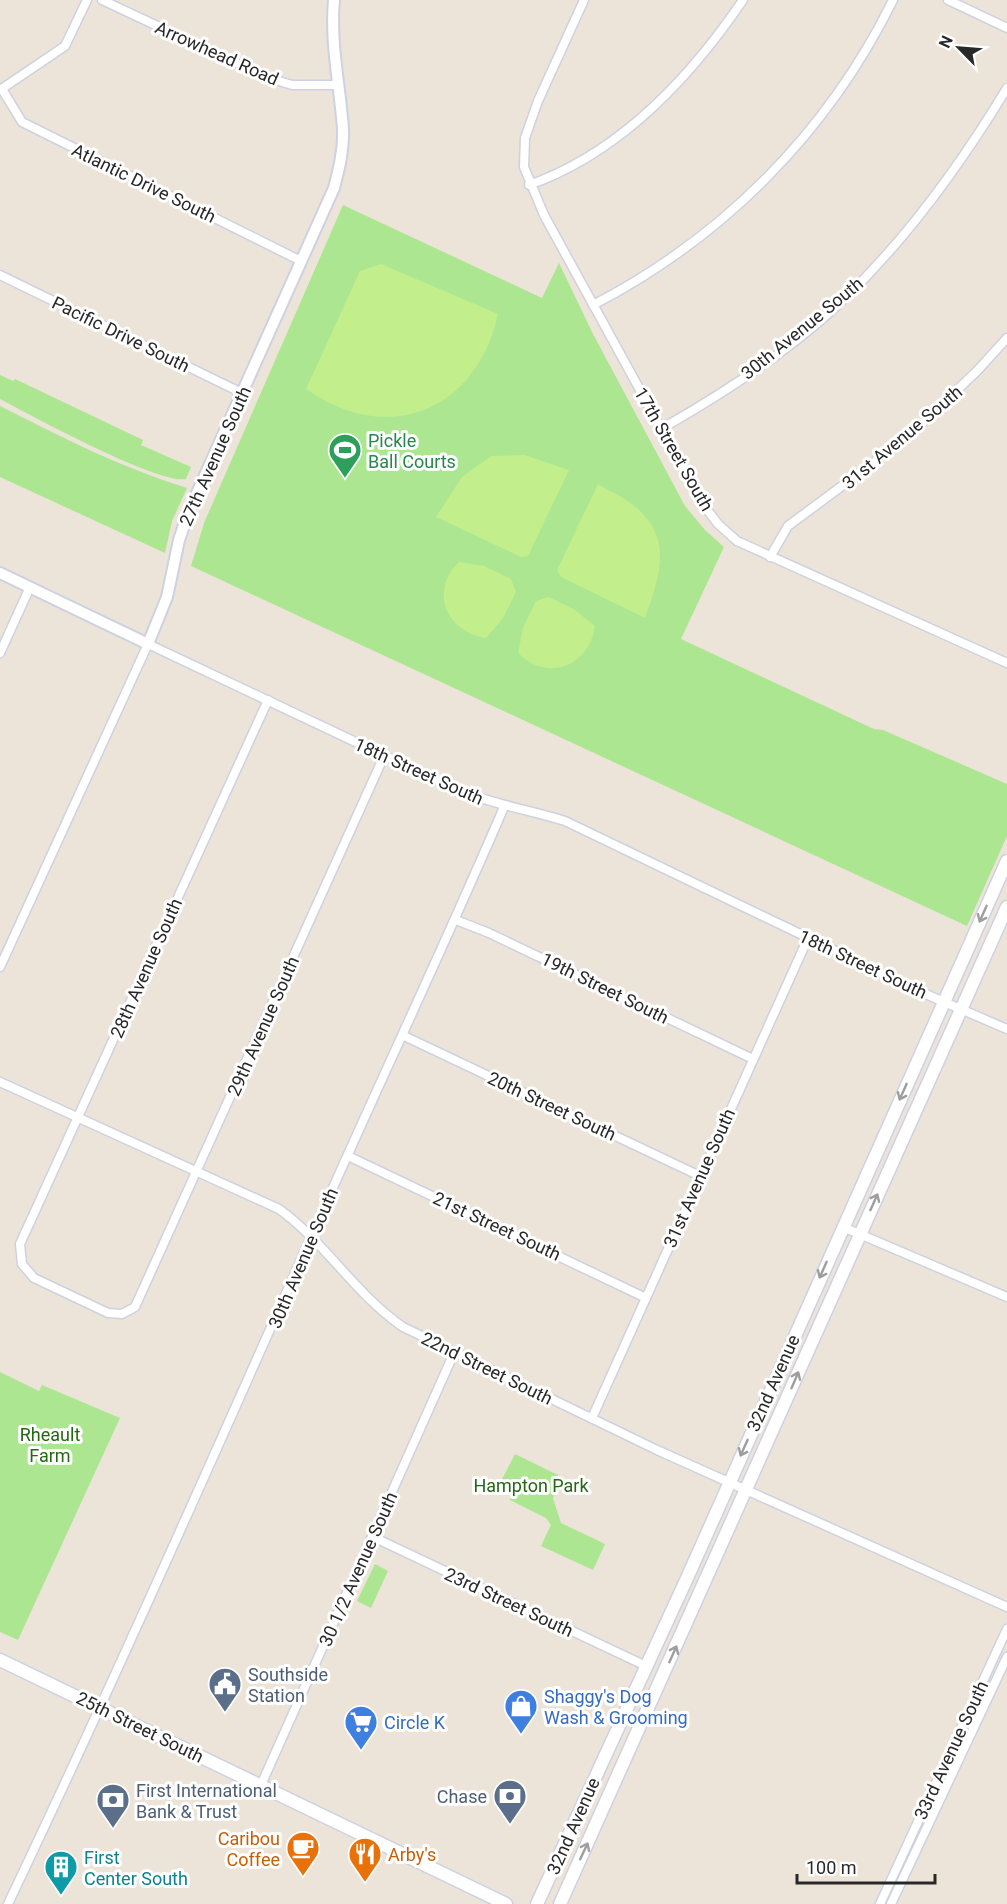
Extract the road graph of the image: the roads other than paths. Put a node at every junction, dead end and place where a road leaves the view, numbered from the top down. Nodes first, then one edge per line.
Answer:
1 (87, 0) edge
2 (102, 0) edge
3 (334, 0) edge
4 (584, 0) edge
5 (743, 0) edge
6 (893, 0) edge
7 (948, 0) edge
8 (1007, 28) edge
9 (337, 85) junction
10 (1007, 88) edge
11 (1, 90) edge
12 (529, 185) junction
13 (301, 261) junction
14 (0, 275) edge
15 (593, 305) junction
16 (1007, 338) edge
17 (242, 393) junction
18 (662, 429) junction
19 (770, 556) junction
20 (0, 573) edge
21 (30, 587) junction
22 (148, 644) junction
23 (0, 653) edge
24 (1007, 663) edge
25 (268, 700) junction
26 (384, 756) junction
27 (504, 807) junction
28 (1007, 861) edge
29 (1007, 907) edge
30 (456, 920) junction
31 (808, 938) junction
32 (0, 967) edge
33 (944, 1002) junction
34 (961, 1009) junction
35 (1007, 1029) edge
36 (404, 1036) junction
37 (753, 1059) junction
38 (0, 1082) edge
39 (79, 1117) junction
40 (348, 1156) junction
41 (198, 1171) junction
42 (700, 1176) junction
43 (843, 1227) junction
44 (859, 1234) junction
45 (312, 1236) junction
46 (141, 1296) joint
47 (1007, 1297) edge
48 (646, 1298) junction
49 (454, 1353) junction
50 (592, 1418) junction
51 (728, 1483) junction
52 (746, 1491) junction
53 (373, 1537) junction
54 (1007, 1607) edge
55 (1007, 1629) edge
56 (1007, 1657) edge
57 (0, 1660) edge
58 (646, 1666) junction
59 (101, 1708) junction
60 (261, 1785) junction
61 (8, 1904) edge
62 (506, 1904) edge
63 (537, 1904) edge
64 (560, 1904) edge
65 (880, 1904) edge
66 (891, 1904) edge

1 - 11 street
2 - 9 street, Arrowhead Road
3 - 9 street, 27th Avenue South
4 - 12 street
5 - 12 street
6 - 15 street
7 - 8 street
9 - 13 street, 27th Avenue South
10 - 18 street, 30th Avenue South
11 - 13 street, Atlantic Drive South
12 - 15 street, 17th Street South
13 - 17 street, 27th Avenue South
14 - 17 street, Pacific Drive South
15 - 18 street, 17th Street South
16 - 19 street, 31st Avenue South
17 - 22 street, 27th Avenue South
18 - 19 street, 17th Street South
19 - 24 street, 17th Street South
20 - 21 street, 18th Street South
21 - 22 street, 18th Street South
21 - 23 street
22 - 25 street, 18th Street South
22 - 32 street, 27th Avenue South
25 - 26 street, 18th Street South
25 - 39 street, 28th Avenue South
26 - 27 street, 18th Street South
26 - 41 street, 29th Avenue South
27 - 30 street, 30th Avenue South
27 - 31 street, 18th Street South
28 -> 33 main road, 32nd Avenue
29 - 34 main road, 32nd Avenue
30 - 36 street, 30th Avenue South
30 - 37 street, 19th Street South
31 - 33 street, 18th Street South
31 - 37 street, 31st Avenue South
33 - 34 street, 18th Street South
33 -> 43 main road, 32nd Avenue
34 - 35 street, 18th Street South
44 -> 34 main road, 32nd Avenue
36 - 40 street, 30th Avenue South
36 - 42 street, 20th Street South
37 - 42 street, 31st Avenue South
38 - 39 street, 22nd Street South
39 - 41 street, 22nd Street South
39 - 46 street, 28th Avenue South
40 - 45 street, 30th Avenue South
40 - 48 street, 21st Street South
41 - 45 street, 22nd Street South
41 - 46 street, 29th Avenue South
42 - 48 street, 31st Avenue South
43 - 44 street
43 -> 51 main road, 32nd Avenue
44 - 47 street
52 -> 44 main road, 32nd Avenue
45 - 49 street, 22nd Street South
45 - 59 street, 30th Avenue South
48 - 50 street, 31st Avenue South
49 - 50 street, 22nd Street South
49 - 53 street, 30 1/2 Avenue South
50 - 51 street, 22nd Street South
51 - 52 street, 22nd Street South
51 - 58 main road, 32nd Avenue
52 - 54 street, 22nd Street South
64 -> 52 main road, 32nd Avenue
53 - 58 street, 23rd Street South
53 - 60 street, 30 1/2 Avenue South
55 - 65 street, 33rd Avenue South
56 - 66 street, 33rd Avenue South
57 - 59 main road, 25th Street South
58 - 63 main road, 32nd Avenue
59 - 60 main road, 25th Street South
59 - 61 street, 30th Avenue South
60 - 62 main road, 25th Street South

